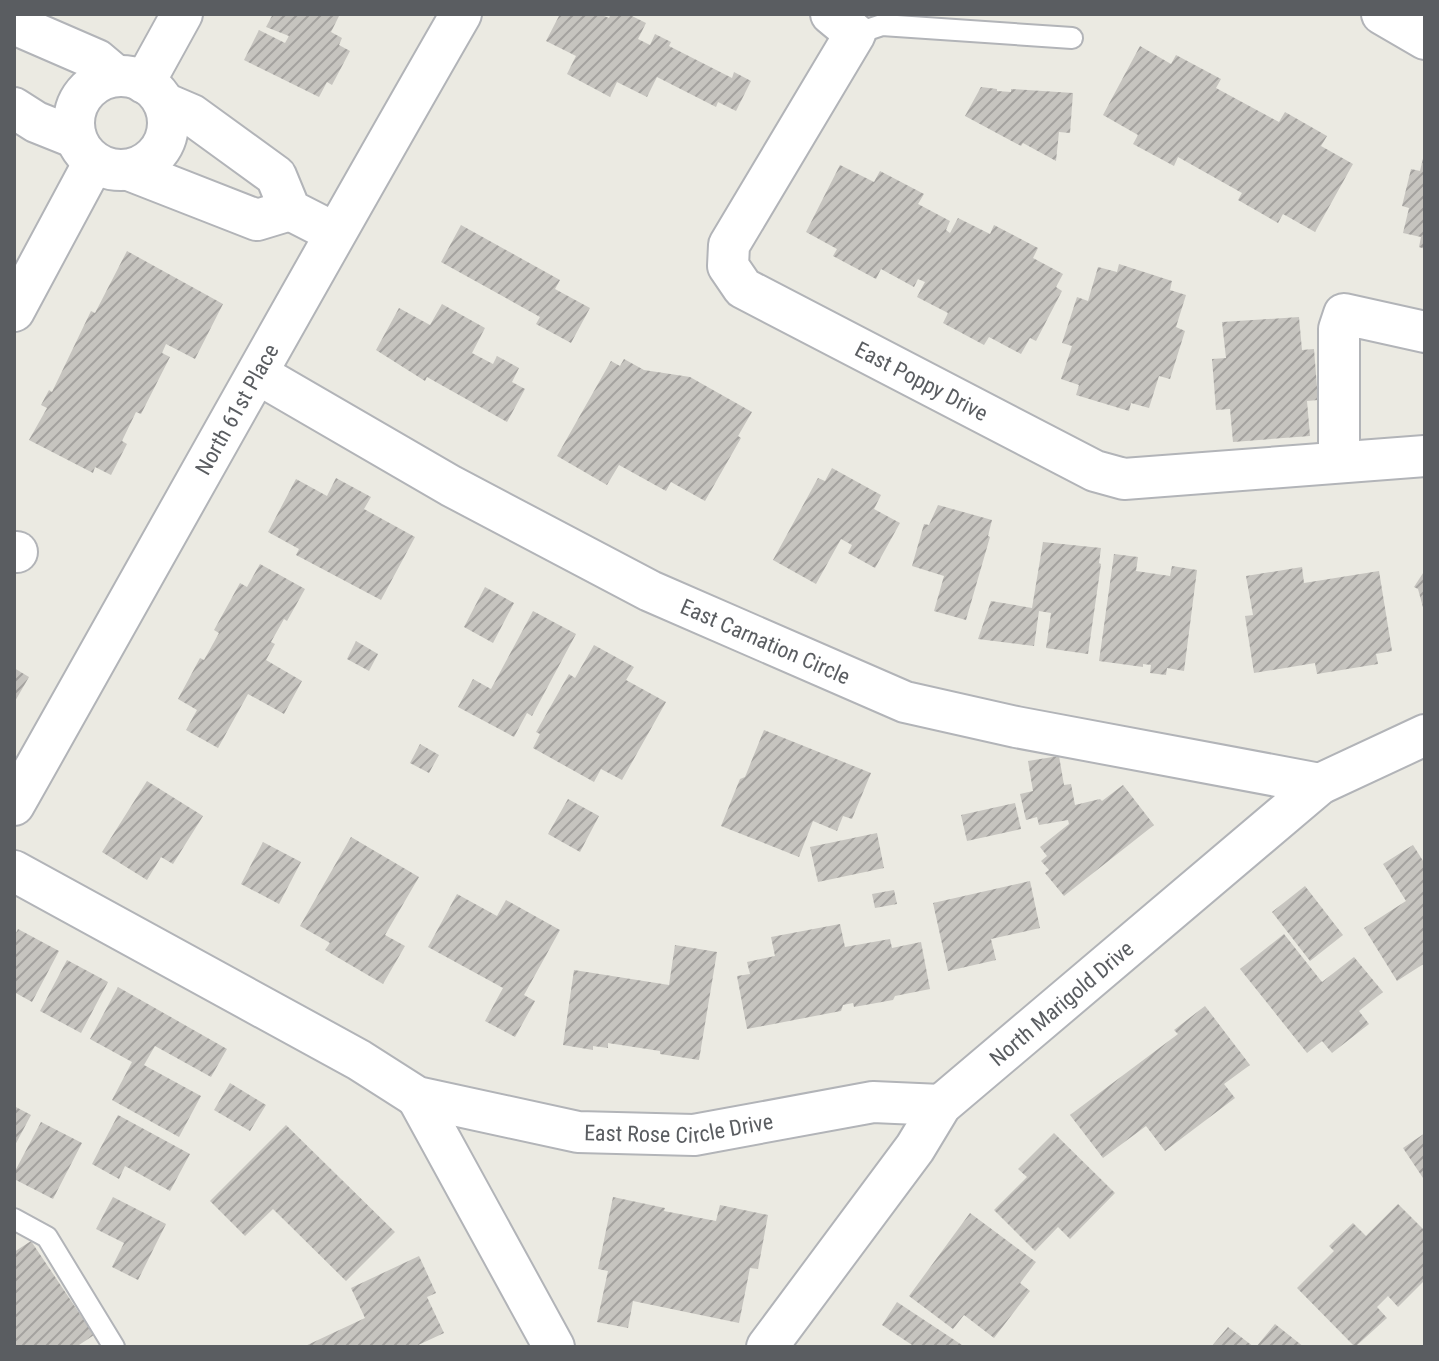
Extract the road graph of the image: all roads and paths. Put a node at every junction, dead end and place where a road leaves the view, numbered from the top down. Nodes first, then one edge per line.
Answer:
1 (182, 14) edge
2 (461, 14) edge
3 (1382, 14) edge
4 (14, 24) edge
5 (843, 24) edge
6 (1072, 38) dead end
7 (1425, 39) edge
8 (141, 87) junction
9 (14, 108) edge
10 (100, 156) junction
11 (290, 210) junction
12 (335, 233) junction
13 (14, 311) edge
14 (1425, 332) edge
15 (258, 374) junction
16 (1425, 456) edge
17 (1339, 462) junction
18 (1425, 735) edge
19 (1320, 784) junction
20 (14, 805) edge
21 (14, 871) edge
22 (417, 1097) junction
23 (941, 1105) junction
24 (14, 1219) edge
25 (114, 1347) edge
26 (554, 1347) edge
27 (767, 1347) edge

1 - 8 street
2 - 12 street, North 61st Place
3 - 7 street
4 - 8 street
5 - 6 lane
5 - 17 street, East Poppy Drive
8 - 10 street
8 - 10 street
8 - 11 street
9 - 10 street
10 - 11 street
10 - 13 street
11 - 12 street
12 - 15 street, North 61st Place
14 - 17 street
15 - 19 street, East Carnation Circle
15 - 20 street, North 61st Place
16 - 17 street, East Poppy Drive
18 - 19 street, North Marigold Drive
19 - 23 street, North Marigold Drive
21 - 22 street, East Rose Circle Drive
22 - 23 street, East Rose Circle Drive
22 - 26 street, East Rose Circle Drive
23 - 27 street, North Marigold Drive
24 - 25 lane

